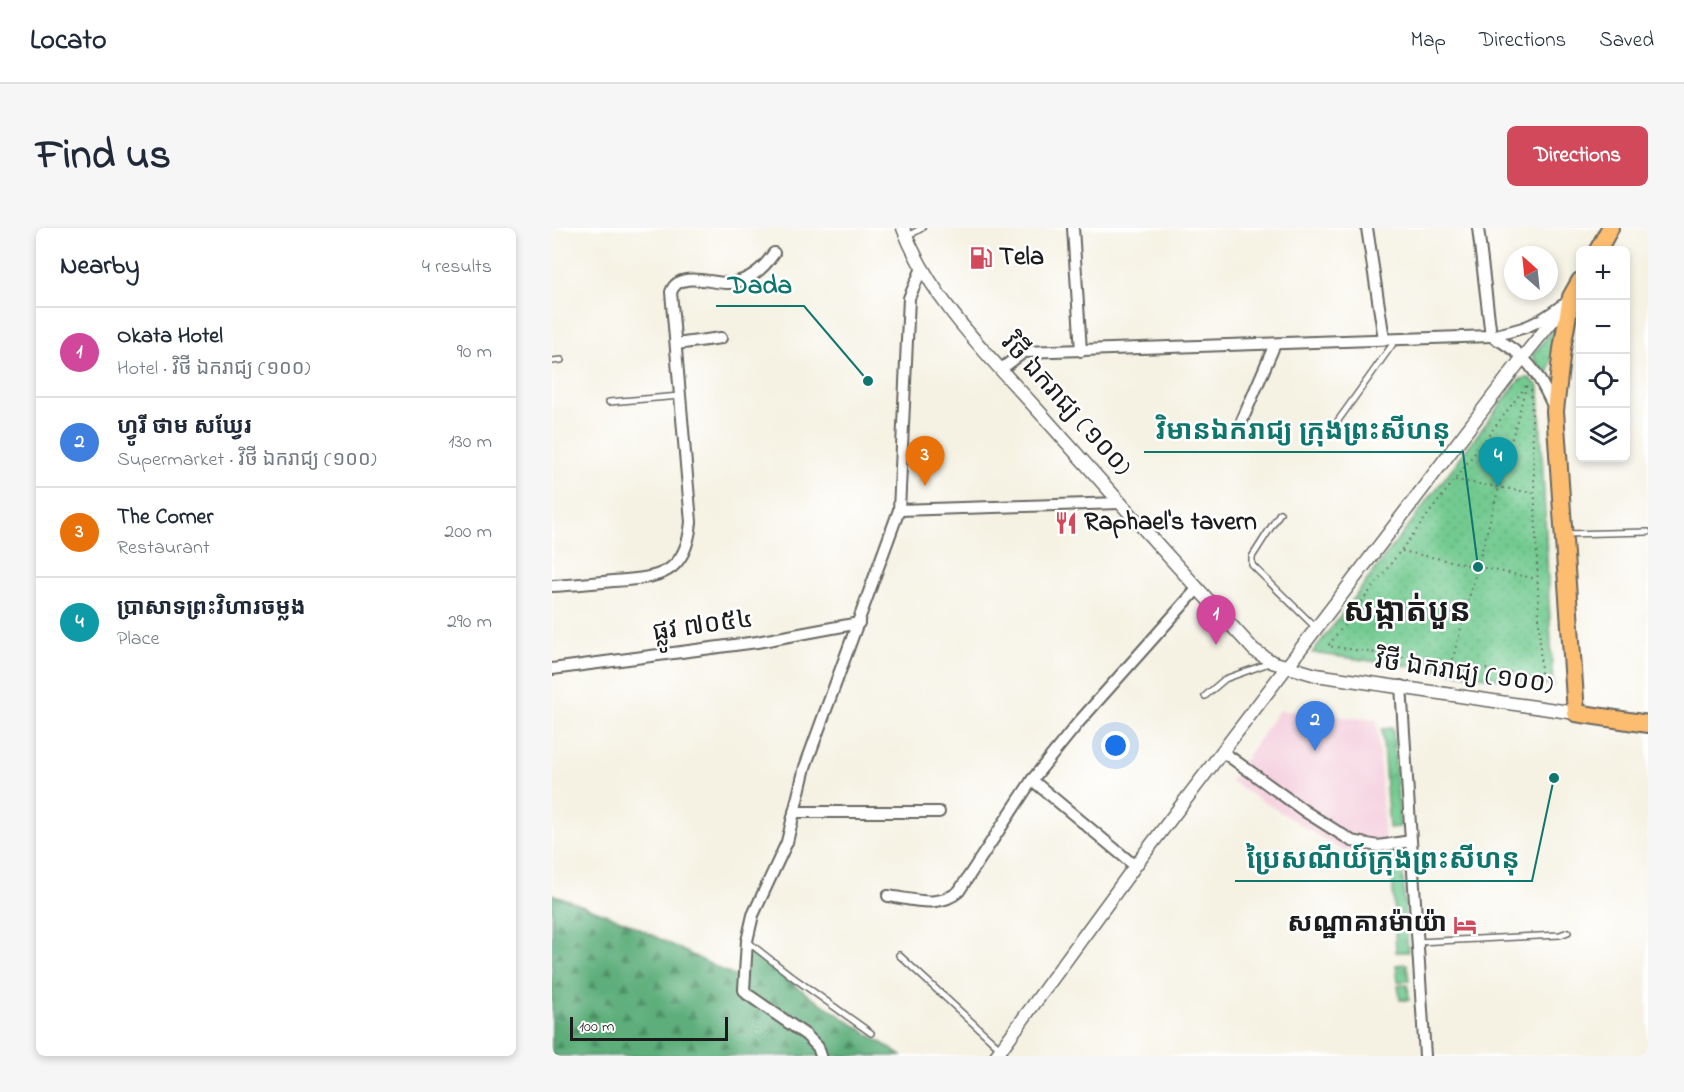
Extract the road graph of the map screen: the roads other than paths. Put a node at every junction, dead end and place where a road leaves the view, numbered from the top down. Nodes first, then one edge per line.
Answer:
1 (922, 228) edge
2 (1073, 228) edge
3 (1367, 228) edge
4 (1478, 228) edge
5 (1610, 228) edge
6 (905, 232) edge
7 (1600, 246) edge
8 (774, 253) dead end
9 (921, 268) junction
10 (1576, 289) edge
11 (1571, 297) junction
12 (1491, 336) junction
13 (721, 338) dead end
14 (1390, 339) junction
15 (676, 344) junction
16 (1275, 344) junction
17 (1081, 351) junction
18 (1523, 357) junction
19 (561, 360) dead end
20 (552, 361) edge
21 (1001, 369) junction
22 (680, 396) junction
23 (609, 402) dead end
24 (1555, 411) junction
25 (1238, 430) dead end
26 (1328, 436) dead end
27 (1120, 502) junction
28 (899, 510) junction
29 (1281, 513) dead end
30 (1648, 532) edge
31 (1564, 534) junction
32 (552, 586) edge
33 (1198, 588) junction
34 (859, 622) junction
35 (1316, 629) junction
36 (1272, 662) junction
37 (1287, 666) junction
38 (552, 669) edge
39 (1401, 686) junction
40 (1205, 696) dead end
41 (1576, 713) junction
42 (1648, 724) edge
43 (1223, 752) junction
44 (1032, 780) junction
45 (794, 812) junction
46 (939, 812) dead end
47 (1411, 841) junction
48 (1136, 866) junction
49 (888, 896) dead end
50 (1568, 932) dead end
51 (747, 941) junction
52 (1418, 942) junction
53 (899, 955) dead end
54 (871, 1033) dead end
55 (999, 1053) edge
56 (821, 1056) edge
57 (1425, 1056) edge

1 - 6 lane
2 - 17 street
3 - 14 street
4 - 12 street
5 - 7 main road
6 - 9 street, វិថី ឯករាជ្យ (១០០)
8 - 15 street
9 - 21 street, វិថី ឯករាជ្យ (១០០)
9 - 28 street
10 - 11 main road
11 - 12 street
11 - 18 street
11 - 24 main road
12 - 14 street
12 - 18 street
13 - 15 street
14 - 16 street
14 - 26 lane
15 - 22 street
16 - 17 street
16 - 25 street
17 - 21 street
18 - 24 street
18 - 35 street
19 - 20 lane
21 - 27 street, វិថី ឯករាជ្យ (១០០)
22 - 23 lane
22 - 32 street
24 - 31 main road
27 - 28 street
27 - 33 street, វិថី ឯករាជ្យ (១០០)
28 - 34 street
29 - 35 lane
30 - 31 lane
31 - 41 main road
33 - 36 street, វិថី ឯករាជ្យ (១០០)
33 - 44 street
34 - 38 street, ផ្លូវ ៧០៥៤
34 - 45 street
35 - 37 street
36 - 37 street, វិថី ឯករាជ្យ (១០០)
36 - 40 lane
37 - 39 street, វិថី ឯករាជ្យ (១០០)
37 - 43 street
39 - 41 street, វិថី ឯករាជ្យ (១០០)
39 - 47 street
41 - 42 main road
43 - 47 street
43 - 48 street
44 - 48 street
44 - 49 street
45 - 46 street
45 - 51 street
47 - 52 street
48 - 55 street
50 - 52 lane
51 - 54 lane
51 - 56 street
52 - 57 street
53 - 55 lane

